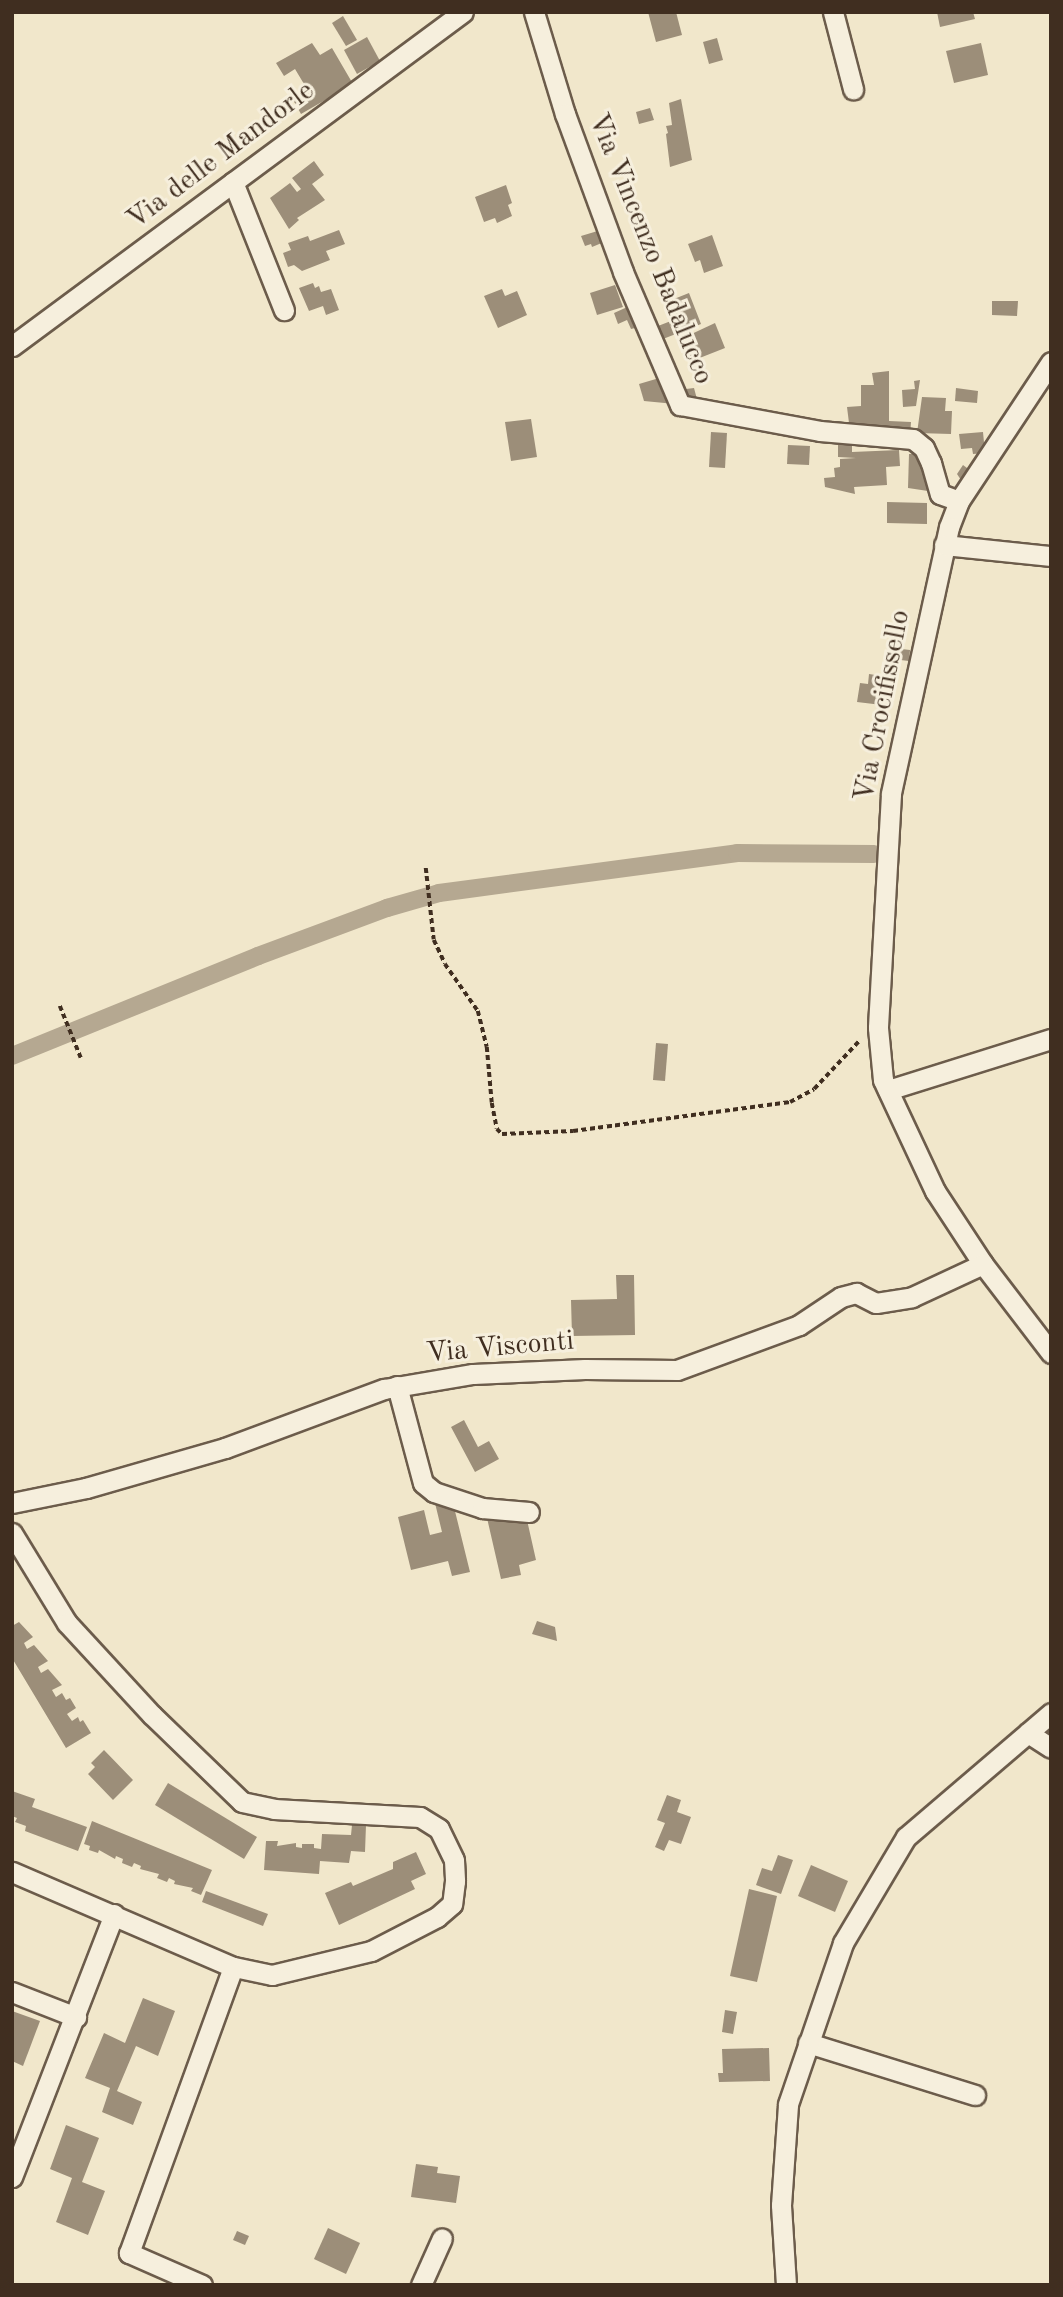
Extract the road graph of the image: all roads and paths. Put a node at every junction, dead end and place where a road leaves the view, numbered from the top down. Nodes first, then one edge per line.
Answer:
1 (463, 12) edge
2 (534, 12) edge
3 (833, 12) edge
4 (853, 89) dead end
5 (233, 182) junction
6 (284, 310) dead end
7 (12, 346) edge
8 (1051, 362) edge
9 (959, 501) junction
10 (944, 545) junction
11 (1051, 556) edge
12 (426, 868) dead end
13 (60, 1006) dead end
14 (878, 1034) junction
15 (1051, 1039) edge
16 (81, 1058) dead end
17 (888, 1090) junction
18 (983, 1264) junction
19 (1051, 1353) edge
20 (397, 1386) junction
21 (12, 1503) edge
22 (528, 1512) dead end
23 (12, 1534) edge
24 (1051, 1713) edge
25 (1028, 1733) junction
26 (1051, 1748) edge
27 (12, 1872) edge
28 (114, 1914) junction
29 (233, 1967) junction
30 (12, 1992) edge
31 (76, 2017) junction
32 (808, 2043) junction
33 (975, 2095) dead end
34 (18, 2144) edge
35 (12, 2177) edge
36 (442, 2238) dead end
37 (202, 2285) edge
38 (421, 2285) edge
39 (786, 2285) edge

1 - 5 street, Via delle Mandorle
2 - 9 street, Via Vincenzo Badalucco
3 - 4 street
5 - 6 street
5 - 7 street, Via delle Mandorle
8 - 9 street, Via Crocifissello
9 - 10 street, Via Crocifissello
10 - 11 street
10 - 14 street, Via Crocifissello
12 - 14 path
13 - 16 path
14 - 17 street, Via Crocifissello
15 - 17 street
17 - 18 street, Via Crocifissello
18 - 19 street, Via Crocifissello
18 - 20 street, Via Visconti
20 - 21 street, Via Visconti
20 - 22 street
23 - 29 street
24 - 25 street
25 - 26 street
25 - 32 street
27 - 28 street
28 - 29 street
28 - 31 street
29 - 37 street
30 - 31 street
31 - 34 street
32 - 33 street
32 - 39 street
34 - 35 street
36 - 38 street

